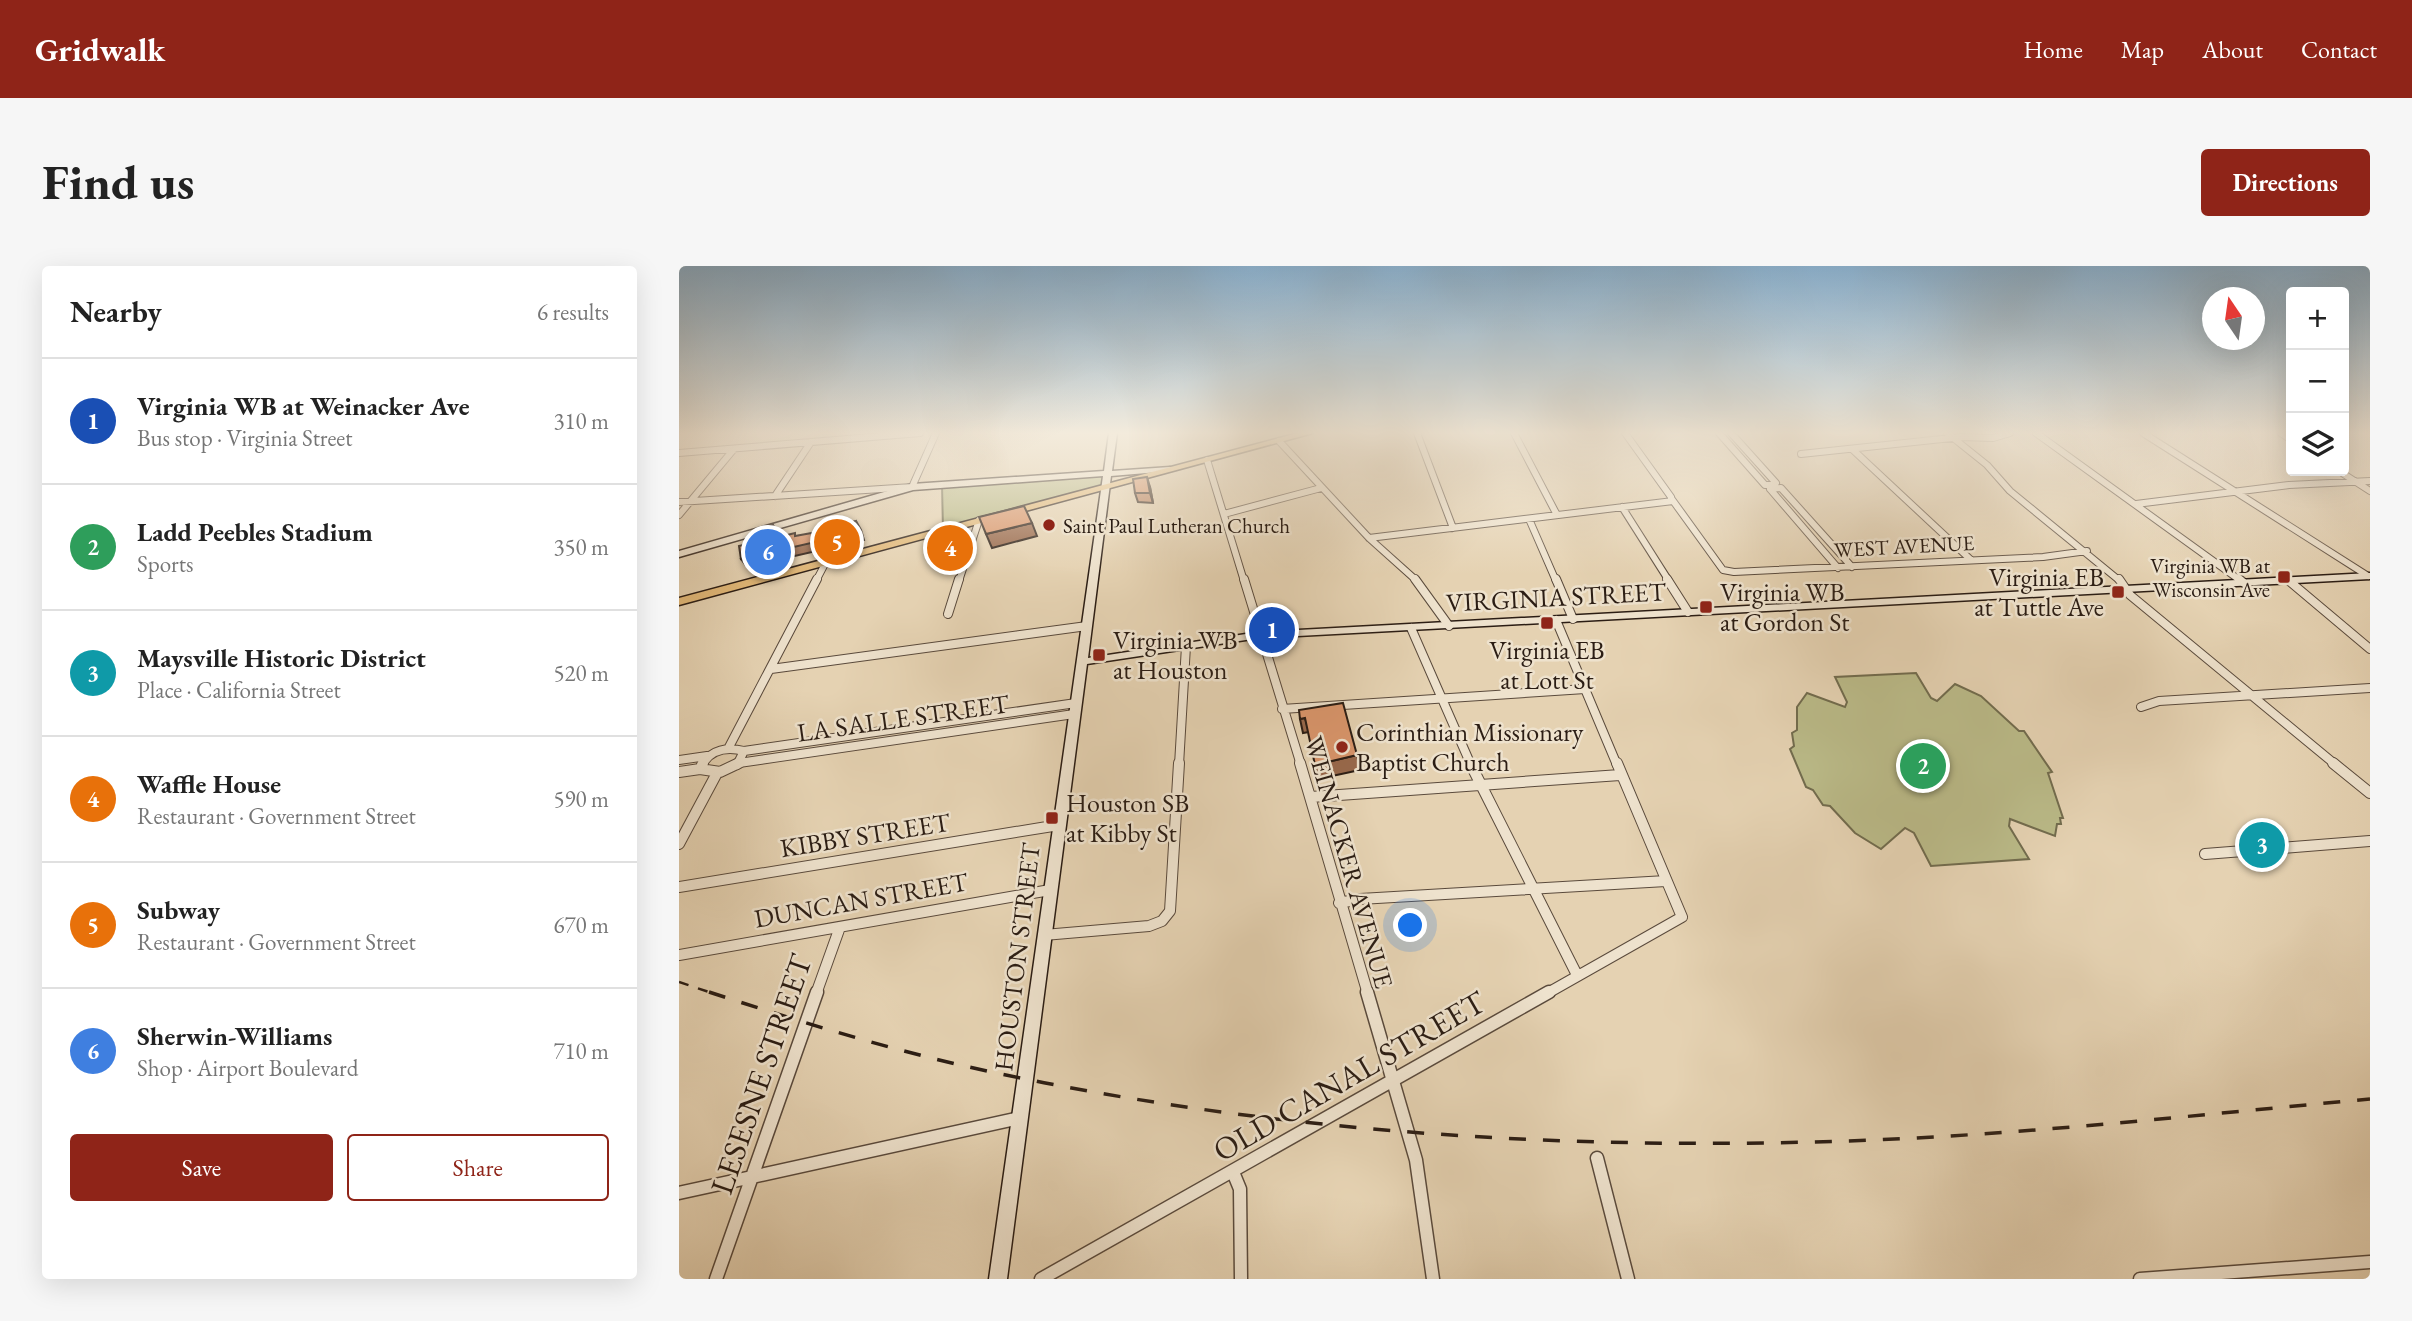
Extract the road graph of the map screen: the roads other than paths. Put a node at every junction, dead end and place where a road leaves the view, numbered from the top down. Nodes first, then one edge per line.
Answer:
1 (708, 480) edge
2 (784, 480) edge
3 (915, 480) edge
4 (1013, 480) edge
5 (1105, 480) edge
6 (1126, 480) edge
7 (1213, 480) edge
8 (1314, 480) edge
9 (1435, 480) edge
10 (1539, 480) edge
11 (1659, 480) edge
12 (1761, 480) edge
13 (1771, 480) edge
14 (1885, 480) edge
15 (2001, 480) edge
16 (2103, 480) edge
17 (2216, 480) edge
18 (2353, 480) edge
19 (2370, 481) edge
20 (2356, 482) junction
21 (1104, 486) junction
22 (912, 487) junction
23 (1321, 488) junction
24 (2370, 491) edge
25 (2234, 492) junction
26 (775, 496) junction
27 (1672, 499) junction
28 (691, 501) junction
29 (679, 502) edge
30 (2136, 504) junction
31 (1622, 507) junction
32 (1224, 514) junction
33 (679, 515) edge
34 (1557, 515) junction
35 (1529, 519) junction
36 (979, 520) junction
37 (1453, 528) junction
38 (1369, 538) junction
39 (2087, 551) junction
40 (679, 554) edge
41 (1971, 560) junction
42 (826, 562) junction
43 (1852, 567) junction
44 (1838, 568) junction
45 (2369, 576) edge
46 (2288, 580) junction
47 (2244, 583) junction
48 (2126, 588) junction
49 (679, 602) edge
50 (1688, 612) junction
51 (948, 614) dead end
52 (1573, 619) junction
53 (1556, 620) junction
54 (1087, 626) junction
55 (1449, 626) junction
56 (1411, 628) junction
57 (1259, 635) junction
58 (1186, 646) junction
59 (2370, 649) edge
60 (1081, 662) junction
61 (771, 669) junction
62 (2370, 688) edge
63 (1585, 689) junction
64 (2252, 695) junction
65 (1441, 698) junction
66 (2141, 707) dead end
67 (1075, 709) junction
68 (1282, 709) junction
69 (896, 729) junction
70 (892, 741) junction
71 (729, 747) junction
72 (744, 751) junction
73 (708, 756) junction
74 (679, 760) edge
75 (739, 763) junction
76 (700, 769) junction
77 (679, 772) edge
78 (717, 773) junction
79 (1620, 775) junction
80 (1480, 785) junction
81 (2370, 793) edge
82 (1311, 797) junction
83 (1059, 825) junction
84 (2370, 841) edge
85 (679, 844) edge
86 (2205, 854) dead end
87 (1666, 881) junction
88 (679, 887) edge
89 (1534, 889) junction
90 (1050, 890) junction
91 (1339, 903) junction
92 (841, 927) junction
93 (1044, 935) junction
94 (679, 955) edge
95 (1577, 975) junction
96 (1392, 1082) junction
97 (1020, 1118) junction
98 (1597, 1158) dead end
99 (1233, 1172) junction
100 (752, 1177) junction
101 (679, 1193) edge
102 (2370, 1262) edge
103 (716, 1279) edge
104 (998, 1279) edge
105 (1041, 1279) edge
106 (1241, 1279) edge
107 (1433, 1279) edge
108 (1628, 1279) edge
109 (2140, 1279) edge

1 - 28 street
2 - 26 street
3 - 22 street
4 - 22 street
5 - 21 street, HOUSTON STREET
6 - 21 main road
7 - 32 street, WEINACKER AVENUE
8 - 23 street
9 - 37 street
10 - 34 street
11 - 27 street
12 - 13 street
14 - 41 street
15 - 39 street
16 - 30 street
17 - 25 street
18 - 20 street
19 - 20 street
20 - 24 street
20 - 25 street
21 - 36 main road
21 - 54 street, HOUSTON STREET
22 - 26 street
22 - 40 street
23 - 32 street
23 - 38 street
25 - 30 street
25 - 45 street
26 - 28 street
27 - 31 street
27 - 44 street, WEST AVENUE
28 - 29 street
28 - 33 street
30 - 47 street
31 - 34 street
31 - 50 street
32 - 57 street, WEINACKER AVENUE
34 - 35 street
35 - 37 street
35 - 52 street
36 - 42 main road
36 - 51 street
37 - 38 street
38 - 55 street
39 - 41 street, WEST AVENUE
39 - 48 street
41 - 43 street, WEST AVENUE
42 - 49 main road
42 - 61 street
43 - 44 street, WEST AVENUE
43 - 44 street
45 - 46 street, VIRGINIA STREET
46 - 47 street, VIRGINIA STREET
46 - 59 street
47 - 48 street, VIRGINIA STREET
48 - 50 street, VIRGINIA STREET
48 - 64 street
50 - 52 street, VIRGINIA STREET
52 - 53 street, VIRGINIA STREET
53 - 55 street, VIRGINIA STREET
53 - 63 street
54 - 60 street, HOUSTON STREET
54 - 61 street
55 - 56 street, VIRGINIA STREET
56 - 57 street, VIRGINIA STREET
56 - 65 street
57 - 58 street, VIRGINIA STREET
57 - 68 street, WEINACKER AVENUE
58 - 60 street, VIRGINIA STREET
58 - 93 street
60 - 67 street, HOUSTON STREET
61 - 71 street
62 - 64 street
63 - 65 street
63 - 79 street
64 - 66 street
64 - 81 street
65 - 68 street
65 - 80 street
67 - 69 street, LA SALLE STREET
67 - 70 street, LA SALLE STREET
67 - 83 street, HOUSTON STREET
68 - 82 street, WEINACKER AVENUE
69 - 70 street
69 - 72 street, LA SALLE STREET
70 - 75 street, LA SALLE STREET
71 - 72 street
71 - 73 street
72 - 75 street
73 - 74 street
73 - 76 street
75 - 78 street, LA SALLE STREET
76 - 77 street
76 - 78 street
78 - 85 street
79 - 80 street
79 - 87 street
80 - 82 street
80 - 89 street
82 - 91 street, WEINACKER AVENUE
83 - 88 street, KIBBY STREET
83 - 90 street, HOUSTON STREET
84 - 86 street
87 - 89 street
87 - 95 street, OLD CANAL STREET
89 - 91 street
89 - 95 street
90 - 92 street, DUNCAN STREET
90 - 93 street, HOUSTON STREET
91 - 96 street, WEINACKER AVENUE
92 - 94 street, DUNCAN STREET
92 - 100 street, LESESNE STREET
93 - 97 street, HOUSTON STREET
95 - 96 street, OLD CANAL STREET
96 - 99 street, OLD CANAL STREET
96 - 107 street, WEINACKER AVENUE
97 - 100 street
97 - 104 street, HOUSTON STREET
98 - 108 street
99 - 105 street, OLD CANAL STREET
99 - 106 street
100 - 101 street
100 - 103 street, LESESNE STREET
102 - 109 street

